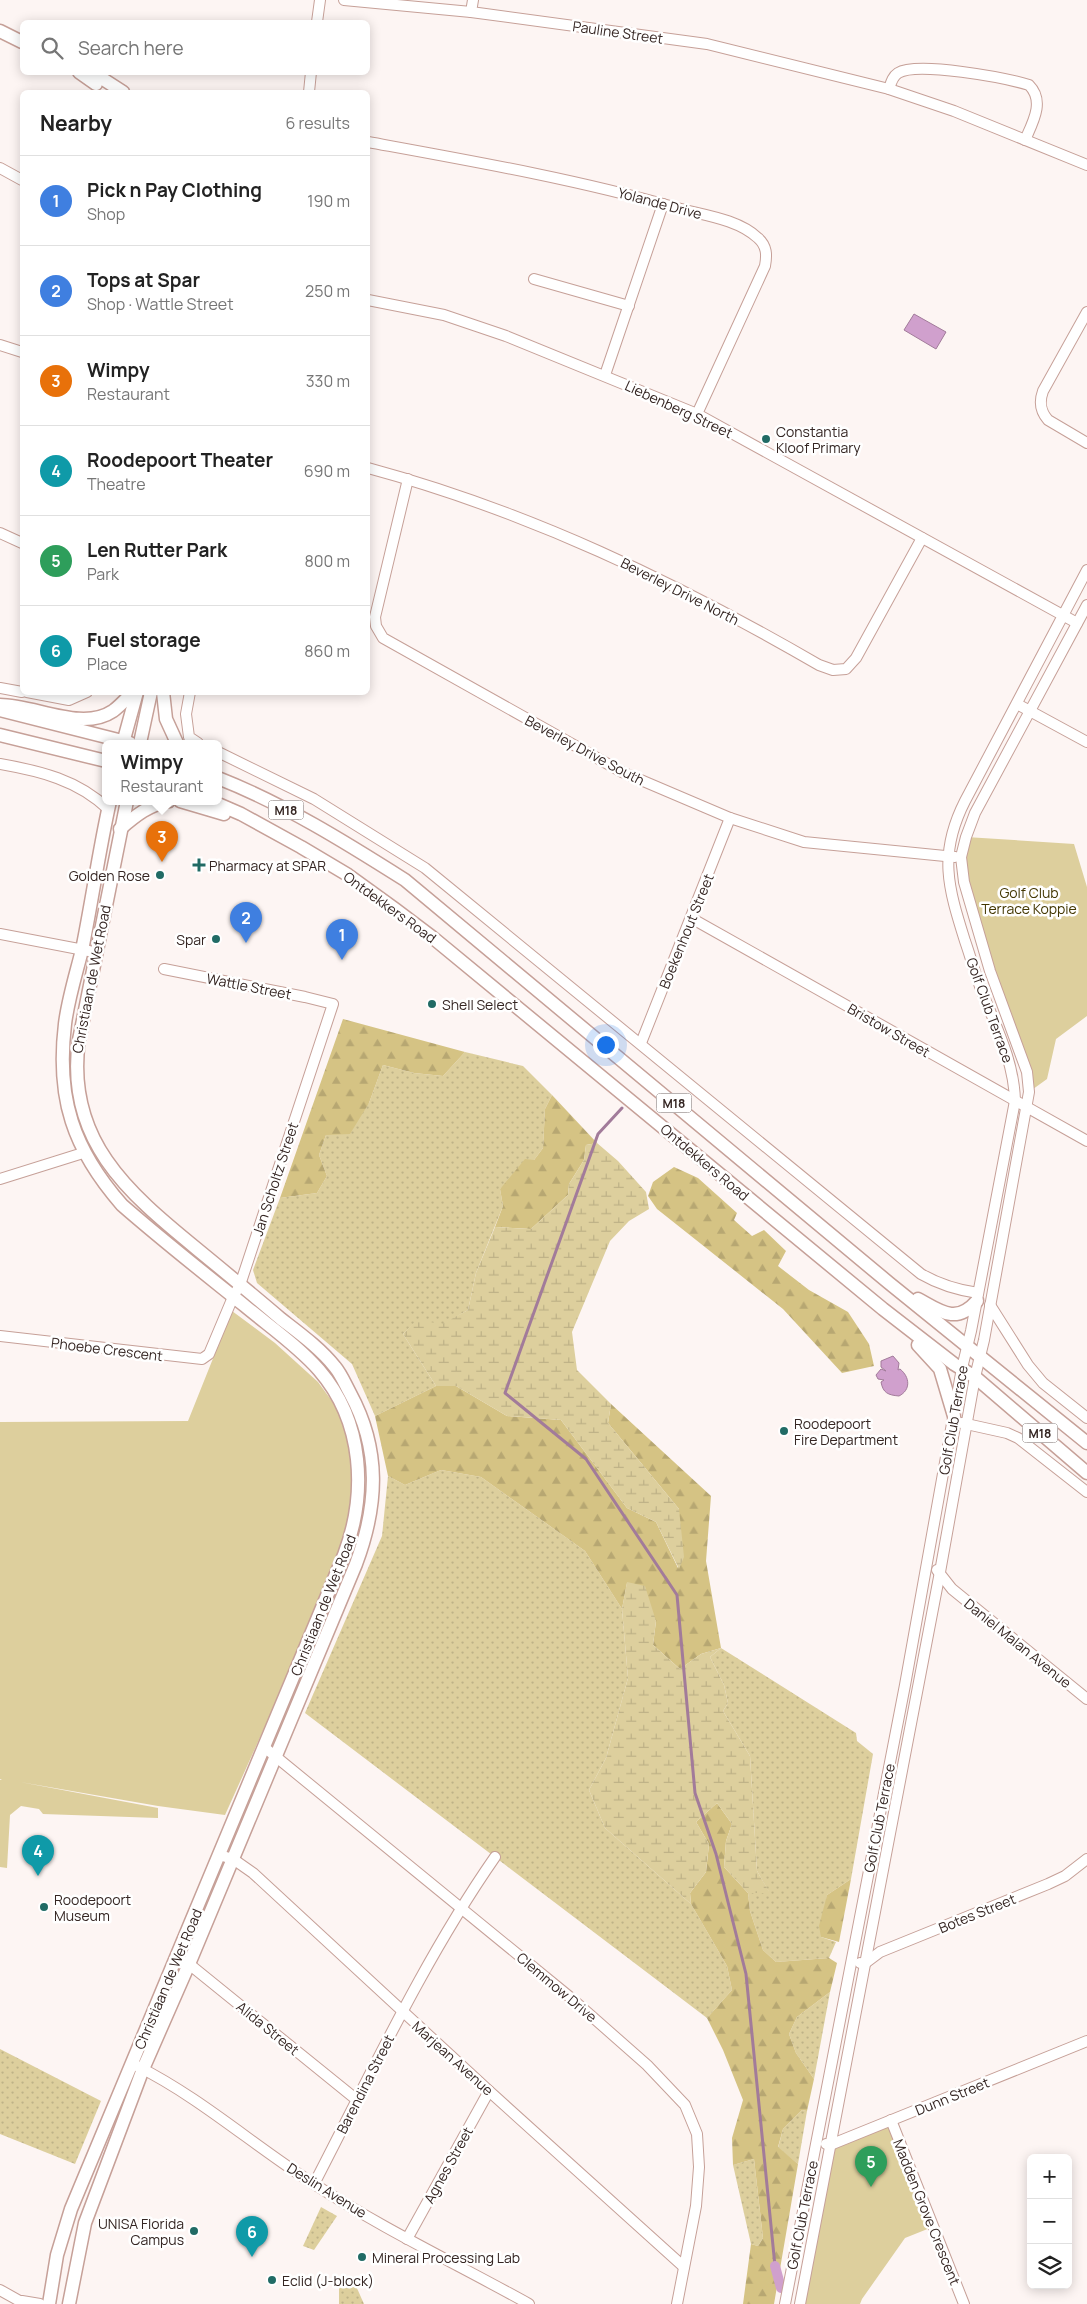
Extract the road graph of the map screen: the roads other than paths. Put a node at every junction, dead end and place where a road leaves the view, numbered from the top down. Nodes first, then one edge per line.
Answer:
1 (320, 0) edge
2 (344, 0) edge
3 (473, 0) edge
4 (471, 12) junction
5 (318, 20) edge
6 (0, 31) edge
7 (20, 41) edge
8 (84, 75) edge
9 (97, 75) edge
10 (311, 75) edge
11 (888, 89) junction
12 (106, 90) edge
13 (120, 90) edge
14 (309, 90) edge
15 (1025, 140) junction
16 (370, 142) edge
17 (1087, 165) edge
18 (0, 168) edge
19 (20, 179) edge
20 (663, 204) junction
21 (534, 279) dead end
22 (370, 300) edge
23 (629, 306) junction
24 (1087, 312) edge
25 (0, 345) edge
26 (20, 351) edge
27 (605, 375) junction
28 (697, 414) junction
29 (1087, 443) edge
30 (370, 469) edge
31 (408, 479) junction
32 (0, 533) edge
33 (922, 538) junction
34 (20, 543) edge
35 (1087, 570) edge
36 (1087, 605) edge
37 (1062, 616) junction
38 (1077, 623) junction
39 (0, 688) edge
40 (20, 692) edge
41 (43, 695) edge
42 (80, 695) edge
43 (130, 695) edge
44 (136, 695) edge
45 (150, 695) edge
46 (163, 695) edge
47 (190, 695) edge
48 (1017, 704) junction
49 (0, 705) edge
50 (0, 710) edge
51 (1030, 711) junction
52 (0, 735) edge
53 (114, 740) edge
54 (126, 740) edge
55 (141, 740) edge
56 (176, 740) edge
57 (193, 740) edge
58 (1087, 742) edge
59 (222, 754) edge
60 (102, 760) edge
61 (0, 764) edge
62 (222, 770) edge
63 (222, 780) edge
64 (102, 801) edge
65 (109, 805) edge
66 (126, 805) edge
67 (155, 805) edge
68 (193, 805) edge
69 (219, 805) edge
70 (730, 818) junction
71 (263, 826) junction
72 (120, 829) junction
73 (352, 846) junction
74 (948, 856) junction
75 (961, 858) junction
76 (692, 918) junction
77 (0, 934) edge
78 (82, 950) junction
79 (95, 952) junction
80 (164, 970) dead end
81 (333, 1004) joint
82 (641, 1043) junction
83 (1015, 1101) junction
84 (1027, 1107) junction
85 (1087, 1141) edge
86 (83, 1153) junction
87 (0, 1179) edge
88 (889, 1283) junction
89 (240, 1285) junction
90 (233, 1296) junction
91 (977, 1297) junction
92 (990, 1305) junction
93 (883, 1309) junction
94 (0, 1336) edge
95 (967, 1347) junction
96 (210, 1351) joint
97 (980, 1356) junction
98 (962, 1368) junction
99 (975, 1377) junction
100 (1087, 1418) edge
101 (953, 1419) junction
102 (967, 1424) junction
103 (1087, 1443) edge
104 (1087, 1473) edge
105 (1087, 1492) edge
106 (926, 1565) junction
107 (940, 1572) junction
108 (924, 1579) junction
109 (938, 1584) junction
110 (949, 1586) junction
111 (1087, 1700) edge
112 (270, 1750) junction
113 (219, 1855) junction
114 (496, 1857) dead end
115 (233, 1859) junction
116 (1087, 1859) edge
117 (461, 1906) junction
118 (176, 1960) junction
119 (851, 1961) junction
120 (189, 1964) junction
121 (864, 1964) junction
122 (403, 2012) junction
123 (1087, 2041) edge
124 (137, 2066) junction
125 (489, 2091) junction
126 (357, 2100) junction
127 (891, 2120) junction
128 (816, 2142) junction
129 (830, 2145) junction
130 (314, 2184) junction
131 (407, 2239) junction
132 (684, 2267) junction
133 (0, 2290) edge
134 (23, 2303) edge
135 (40, 2304) edge
136 (50, 2304) edge
137 (69, 2304) edge
138 (529, 2304) edge
139 (677, 2304) edge
140 (785, 2304) edge
141 (800, 2304) edge
142 (964, 2304) edge

1 - 5 street
2 - 4 street, Pauline Street
3 - 4 street
4 - 11 street, Pauline Street
6 - 7 main road
8 - 12 main road
9 - 13 main road
10 - 14 street
11 - 15 street, Pauline Street
11 - 15 street
15 - 17 street, Pauline Street
16 - 20 street, Yolande Drive
18 - 19 street
20 - 23 street
20 - 28 street, Yolande Drive
21 - 23 street
22 - 27 street, Liebenberg Street
23 - 27 street
24 - 29 street
25 - 26 street
27 - 28 street, Liebenberg Street
28 - 33 street, Liebenberg Street
30 - 31 street, Beverley Drive North
31 - 33 street, Beverley Drive North
31 - 70 street, Beverley Drive South
32 - 34 street
33 - 37 street, Liebenberg Street
35 - 37 street, Golf Club Terrace
36 - 38 street, Golf Club Terrace
37 - 38 street, Liebenberg Street
37 - 48 street, Golf Club Terrace
38 - 51 street, Golf Club Terrace
39 - 40 street
41 - 42 street
43 - 49 main road
44 - 54 main road
45 - 55 main road
46 - 56 main road
47 - 57 street
48 - 51 street
48 - 74 street, Golf Club Terrace
50 - 53 main road
51 - 58 street
51 - 75 street, Golf Club Terrace
52 - 60 main road
59 - 82 street
61 - 64 street
62 - 73 main road
63 - 73 main road, Ontdekkers Road / M18
65 - 78 main road, Christiaan de Wet Road
66 - 72 main road, Christiaan de Wet Road
67 - 72 main road
68 - 71 main road
69 - 71 main road, Ontdekkers Road / M18
70 - 74 street, Beverley Drive South
70 - 76 street, Boekenhout Street
71 - 93 main road, Ontdekkers Road / M18
72 - 79 main road, Christiaan de Wet Road
73 - 88 main road, Ontdekkers Road / M18
74 - 75 street, Beverley Drive South
74 - 83 street, Golf Club Terrace
75 - 84 street, Golf Club Terrace
76 - 82 street, Boekenhout Street
76 - 83 street, Bristow Street
77 - 78 street
78 - 79 street
78 - 86 main road, Christiaan de Wet Road
79 - 89 main road, Christiaan de Wet Road
80 - 81 street, Wattle Street
81 - 89 street, Jan Scholtz Street
82 - 91 street
83 - 84 street, Bristow Street
83 - 91 street, Golf Club Terrace
84 - 85 street, Bristow Street
84 - 92 street, Golf Club Terrace
86 - 87 street
86 - 90 main road, Christiaan de Wet Road
88 - 91 main road
88 - 95 main road, Ontdekkers Road / M18
89 - 90 street, Jan Scholtz Street
89 - 112 main road, Christiaan de Wet Road
90 - 96 street, Jan Scholtz Street
90 - 112 main road, Christiaan de Wet Road
91 - 95 street, Golf Club Terrace
92 - 97 street, Golf Club Terrace
92 - 100 street
93 - 98 main road, Ontdekkers Road / M18
93 - 101 main road
94 - 96 street, Phoebe Crescent
95 - 97 main road, Ontdekkers Road / M18
95 - 98 street, Golf Club Terrace
97 - 99 street, Golf Club Terrace
97 - 103 main road, Ontdekkers Road / M18
98 - 99 main road, Ontdekkers Road / M18
98 - 101 street, Golf Club Terrace
99 - 102 street, Golf Club Terrace
99 - 104 main road, Ontdekkers Road / M18
101 - 102 street
101 - 106 street, Golf Club Terrace
102 - 105 street
102 - 107 street, Golf Club Terrace
106 - 107 street
106 - 108 street, Golf Club Terrace
107 - 109 street, Golf Club Terrace
107 - 110 street, Daniel Malan Avenue
108 - 109 street, Daniel Malan Avenue
108 - 119 street, Golf Club Terrace
109 - 110 street, Daniel Malan Avenue
109 - 121 street, Golf Club Terrace
110 - 111 street, Daniel Malan Avenue
112 - 113 main road, Christiaan de Wet Road
112 - 115 main road, Christiaan de Wet Road
112 - 117 street, Clemmow Drive
113 - 115 street, Marjean Avenue
113 - 118 main road, Christiaan de Wet Road
114 - 117 street, Barendina Street
115 - 120 main road, Christiaan de Wet Road
115 - 122 street, Marjean Avenue
116 - 121 street, Botes Street
117 - 122 street, Barendina Street
117 - 132 street, Clemmow Drive
118 - 120 street, Alida Street
118 - 124 main road, Christiaan de Wet Road
119 - 121 street
119 - 128 street, Golf Club Terrace
120 - 124 main road, Christiaan de Wet Road
120 - 126 street, Alida Street
121 - 129 street, Golf Club Terrace
122 - 125 street, Marjean Avenue
122 - 126 street, Barendina Street
123 - 127 street, Dunn Street
124 - 130 street, Deslin Avenue
124 - 136 main road, Christiaan de Wet Road
124 - 137 main road, Christiaan de Wet Road
125 - 131 street, Agnes Street
125 - 132 street, Marjean Avenue
126 - 130 street, Barendina Street
127 - 129 street, Dunn Street
127 - 142 street, Madden Grove Crescent
128 - 129 street
128 - 140 street, Golf Club Terrace
129 - 141 street, Golf Club Terrace
130 - 131 street, Deslin Avenue
131 - 138 street, Deslin Avenue
132 - 139 street, Clemmow Drive
133 - 134 street
134 - 135 street

